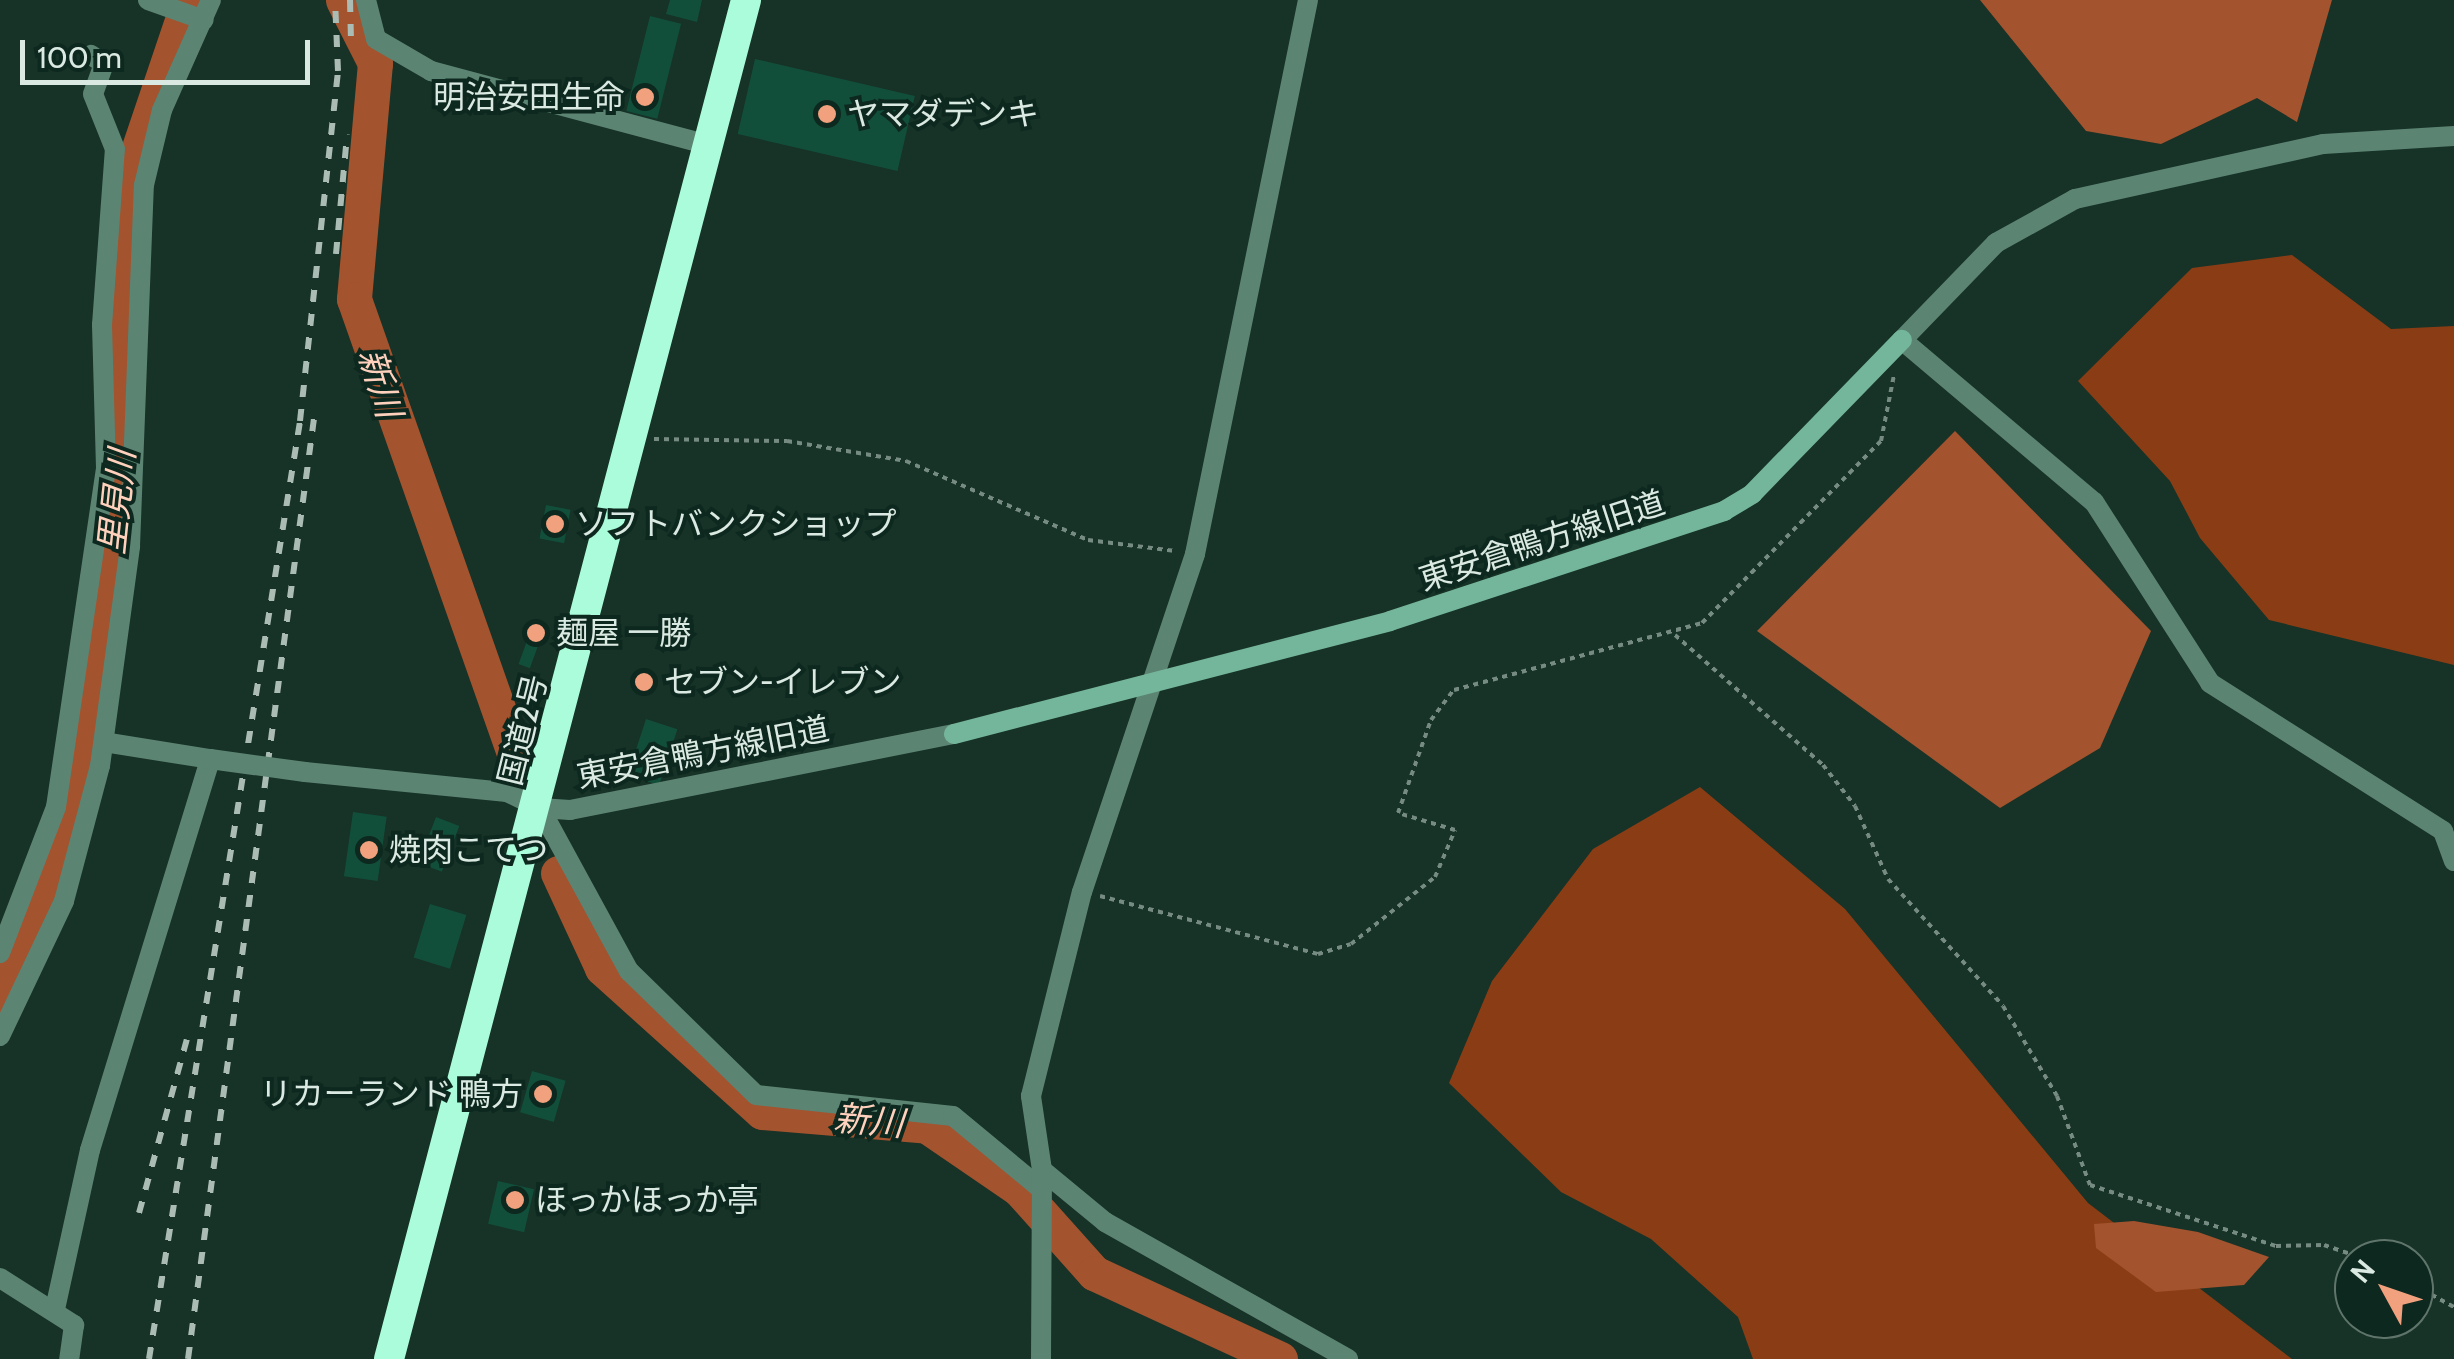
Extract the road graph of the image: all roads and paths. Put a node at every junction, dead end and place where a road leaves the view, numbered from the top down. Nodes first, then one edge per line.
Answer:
1 (366, 0) edge
2 (746, 0) edge
3 (1308, 0) edge
4 (152, 2) edge
5 (203, 13) edge
6 (91, 55) dead end
7 (2454, 136) edge
8 (709, 145) junction
9 (1898, 345) junction
10 (632, 439) junction
11 (1194, 554) junction
12 (1675, 635) junction
13 (1159, 682) junction
14 (104, 742) junction
15 (210, 759) junction
16 (540, 808) junction
17 (2454, 861) edge
18 (1082, 892) junction
19 (0, 954) edge
20 (0, 1036) edge
21 (1041, 1179) junction
22 (2334, 1248) edge
23 (0, 1278) edge
24 (55, 1308) junction
25 (69, 1359) edge
26 (389, 1359) edge
27 (1040, 1359) edge
28 (1348, 1359) edge

1 - 8 street
2 - 8 highway, 国道2号
3 - 11 street
4 - 5 street
5 - 14 street
6 - 19 street
7 - 9 street, 東安倉鴨方線旧道
8 - 10 highway, 国道2号
9 - 12 path
9 - 13 street, 東安倉鴨方線旧道
9 - 17 street
10 - 11 path
10 - 16 highway, 国道2号
11 - 13 street
12 - 18 path
12 - 22 path
13 - 16 street, 東安倉鴨方線旧道
13 - 18 street
14 - 15 street
14 - 20 street
15 - 16 street, bridge
15 - 24 street
16 - 21 street
16 - 26 highway, 国道2号
18 - 21 street
21 - 27 street
21 - 28 street
23 - 24 street
24 - 25 street

